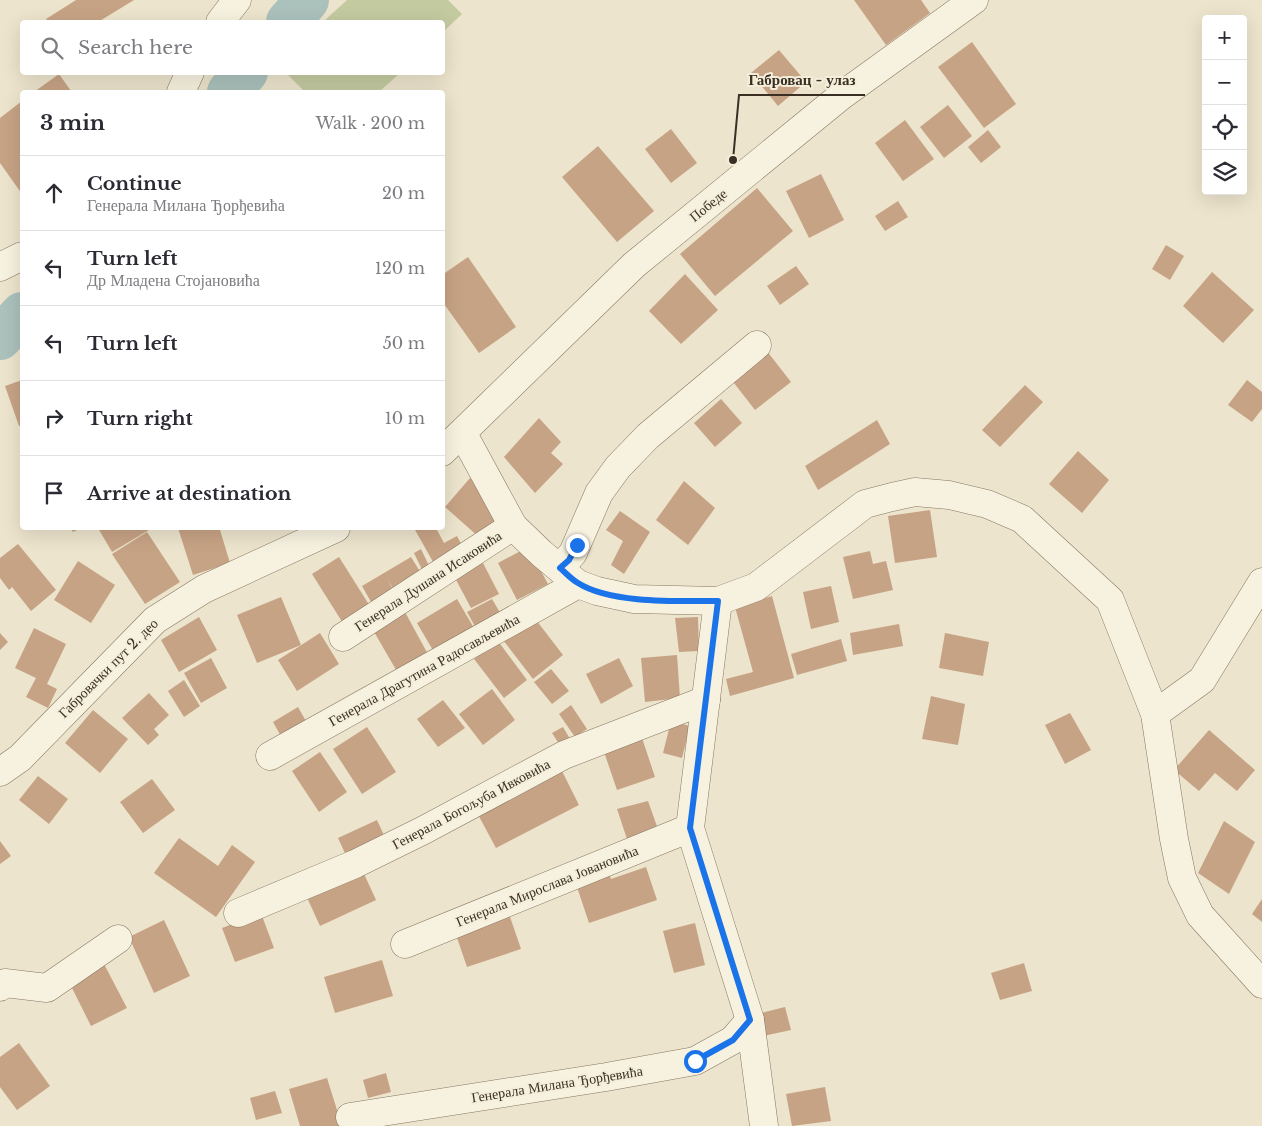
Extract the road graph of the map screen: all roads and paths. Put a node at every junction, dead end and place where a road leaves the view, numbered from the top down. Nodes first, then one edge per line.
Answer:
1 (237, 0) edge
2 (974, 0) edge
3 (222, 20) edge
4 (189, 75) edge
5 (182, 90) edge
6 (20, 257) edge
7 (0, 268) edge
8 (758, 345) dead end
9 (463, 434) junction
10 (445, 449) edge
11 (513, 526) junction
12 (332, 530) edge
13 (569, 576) junction
14 (1262, 582) edge
15 (718, 601) junction
16 (344, 637) dead end
17 (706, 700) junction
18 (1155, 714) junction
19 (270, 756) dead end
20 (0, 772) edge
21 (690, 828) junction
22 (238, 913) dead end
23 (118, 939) dead end
24 (404, 944) dead end
25 (1262, 984) edge
26 (0, 987) edge
27 (750, 1020) junction
28 (350, 1117) dead end
29 (764, 1126) edge

1 - 3 street
2 - 9 street, Победе
4 - 5 street
6 - 7 street
8 - 13 street
9 - 10 street
9 - 11 street
11 - 13 street
11 - 16 street, Генерала Душана Исаковића
12 - 20 street, Габровачки пут 2. део
13 - 15 street
13 - 19 street, Генерала Драгутина Радосављевића
14 - 18 street
15 - 17 street
15 - 18 street
17 - 21 street
17 - 22 street, Генерала Богољуба Ивковића
18 - 25 street
21 - 24 street, Генерала Мирослава Јовановића
21 - 27 street
23 - 26 street
27 - 28 street, Генерала Милана Ђорђевића
27 - 29 street

